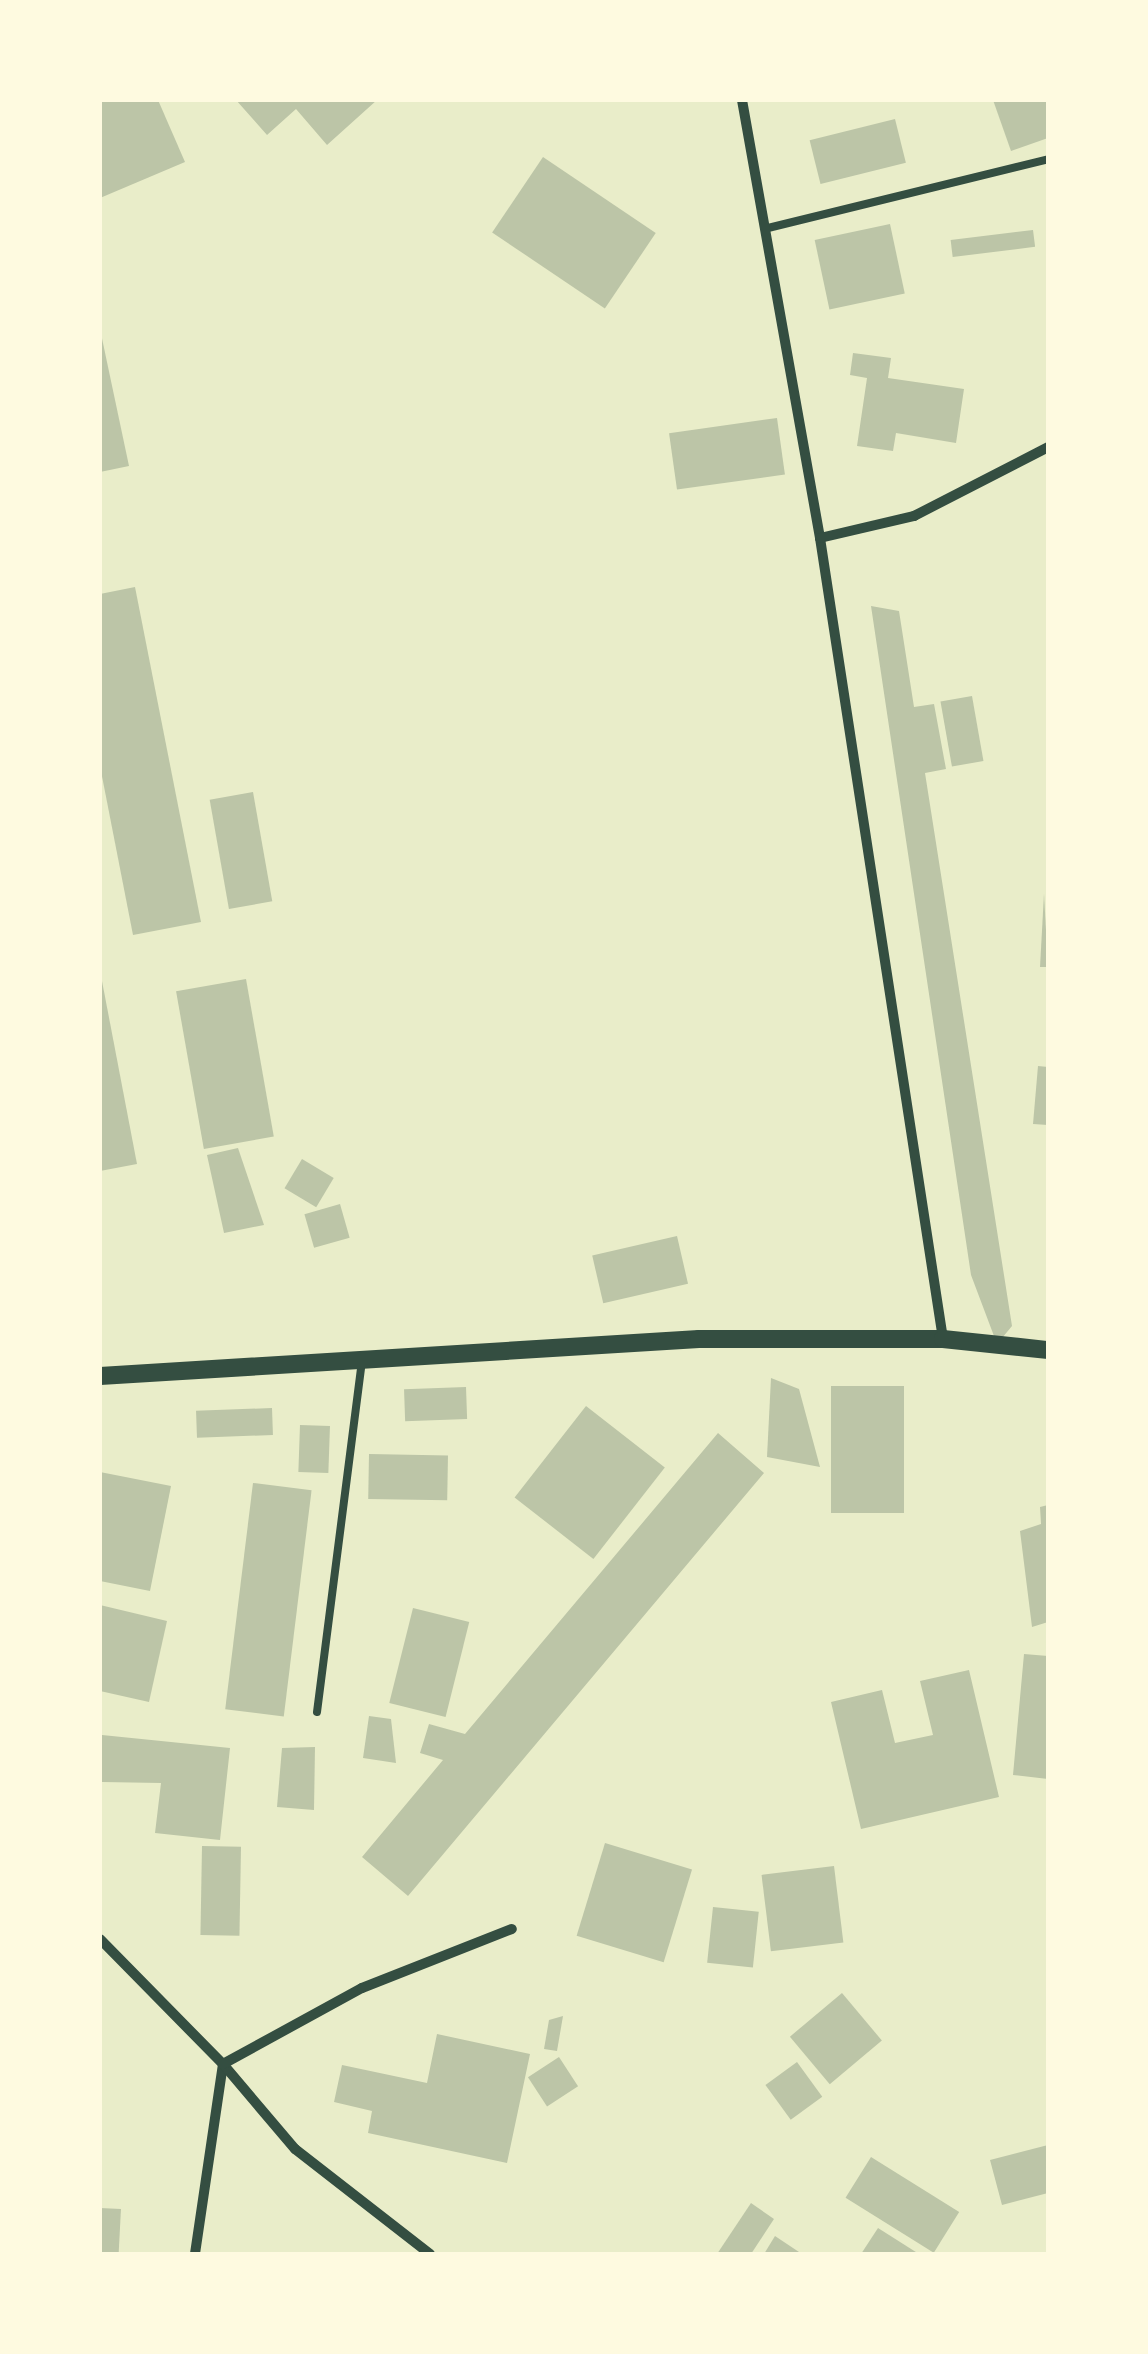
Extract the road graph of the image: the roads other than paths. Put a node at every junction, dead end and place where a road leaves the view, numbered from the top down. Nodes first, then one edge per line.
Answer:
1 (742, 100) edge
2 (1048, 159) edge
3 (768, 228) junction
4 (1048, 447) edge
5 (820, 538) junction
6 (944, 1339) junction
7 (1048, 1350) edge
8 (362, 1363) junction
9 (100, 1376) edge
10 (317, 1712) dead end
11 (512, 1929) dead end
12 (100, 1939) edge
13 (223, 2064) junction
14 (195, 2254) edge
15 (430, 2254) edge

1 - 3 street
2 - 3 lane
3 - 5 street
4 - 5 street
5 - 6 street
6 - 7 street
6 - 8 street
8 - 9 street
8 - 10 lane
11 - 13 street
12 - 13 street
13 - 14 street
13 - 15 street

